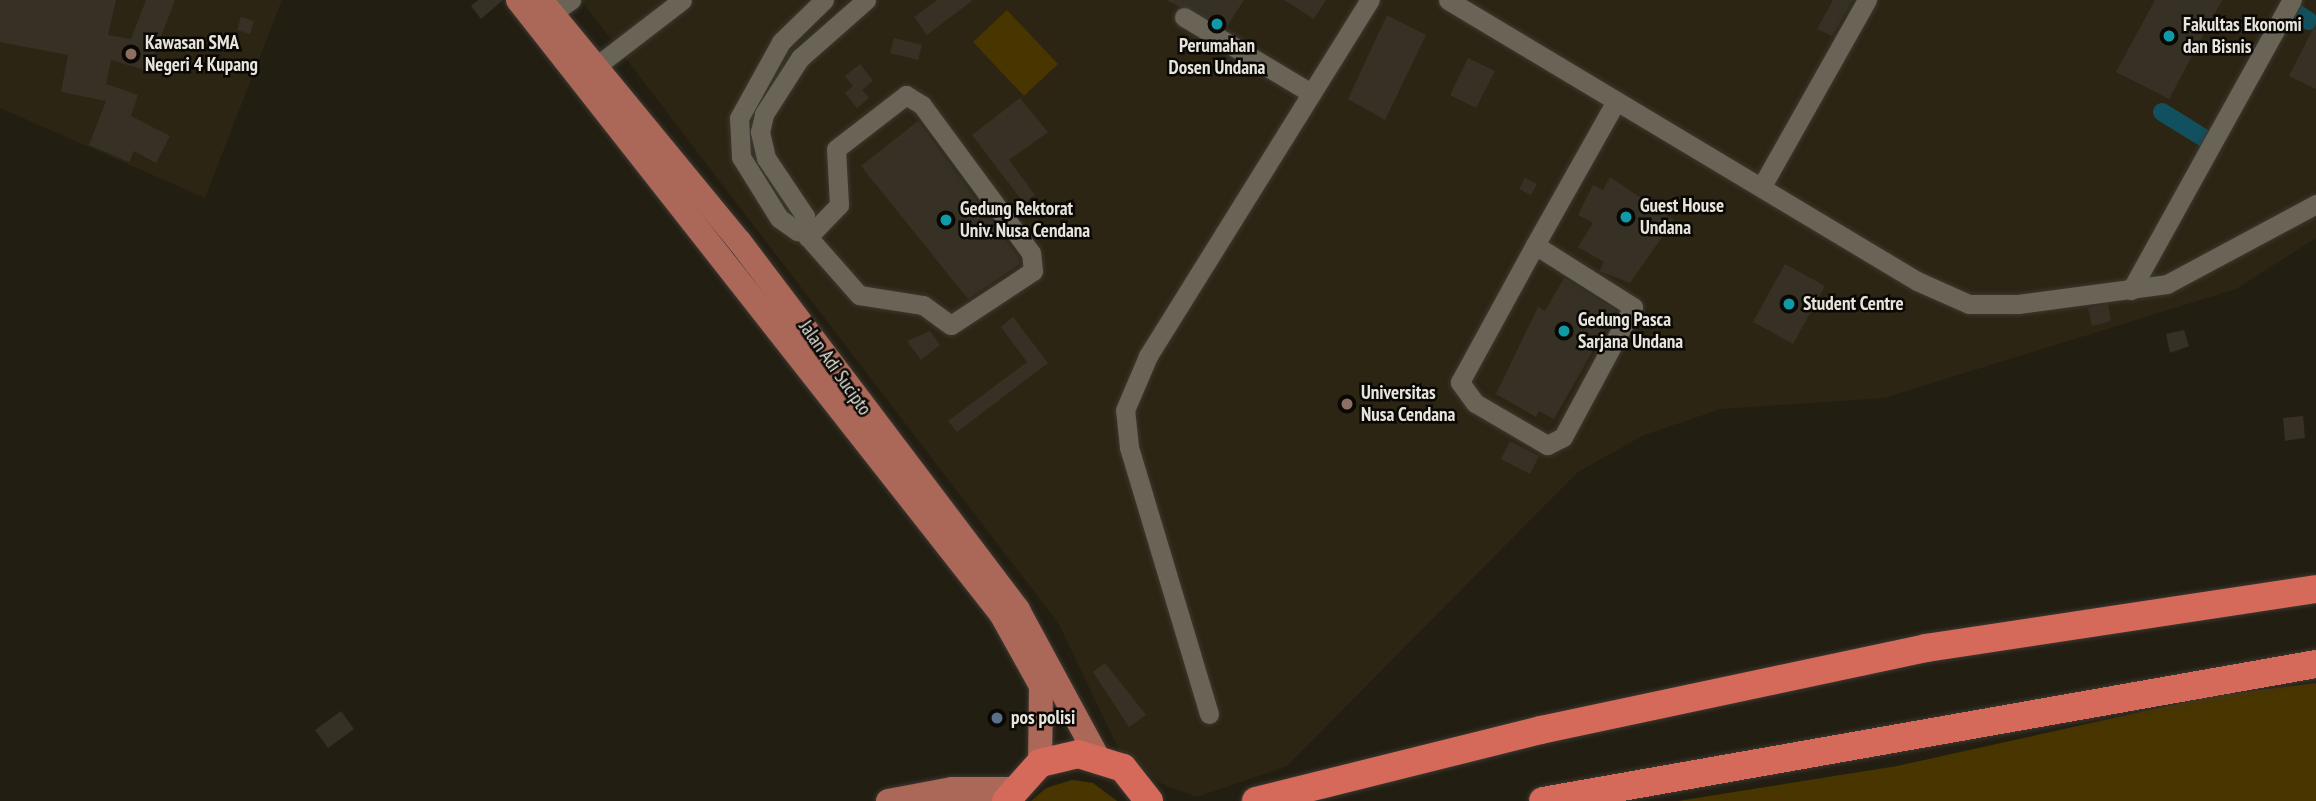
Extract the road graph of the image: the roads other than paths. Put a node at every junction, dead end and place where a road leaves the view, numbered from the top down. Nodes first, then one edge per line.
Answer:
1 (518, 0) edge
2 (682, 0) edge
3 (824, 0) edge
4 (866, 0) edge
5 (1370, 0) edge
6 (1448, 0) edge
7 (1867, 0) edge
8 (2292, 0) edge
9 (551, 9) edge
10 (1184, 17) dead end
11 (589, 71) junction
12 (1311, 93) junction
13 (1616, 101) junction
14 (1762, 186) junction
15 (2316, 204) edge
16 (807, 234) junction
17 (1535, 245) junction
18 (2131, 290) junction
19 (2316, 589) edge
20 (2316, 664) edge
21 (1209, 714) dead end
22 (1097, 756) junction
23 (1040, 763) junction
24 (1008, 795) edge
25 (888, 801) edge
26 (1149, 801) edge
27 (1256, 801) edge
28 (1543, 801) edge

1 - 9 main road, Jalan Adi Sucipto
2 - 11 street
3 - 16 street
4 - 16 street
5 - 12 street
6 - 13 street
7 - 14 street
8 - 18 street
9 - 11 main road, Jalan Adi Sucipto
10 - 12 street
11 - 22 main road, Jalan Adi Sucipto
11 - 23 main road, Jalan Adi Sucipto
12 - 21 street
13 - 14 street
13 - 17 street
14 - 18 street
15 - 18 street
16 - 16 street
17 - 17 street
19 - 27 highway
20 - 28 highway
22 - 23 highway
22 - 26 highway
23 - 24 highway
24 - 25 main road

